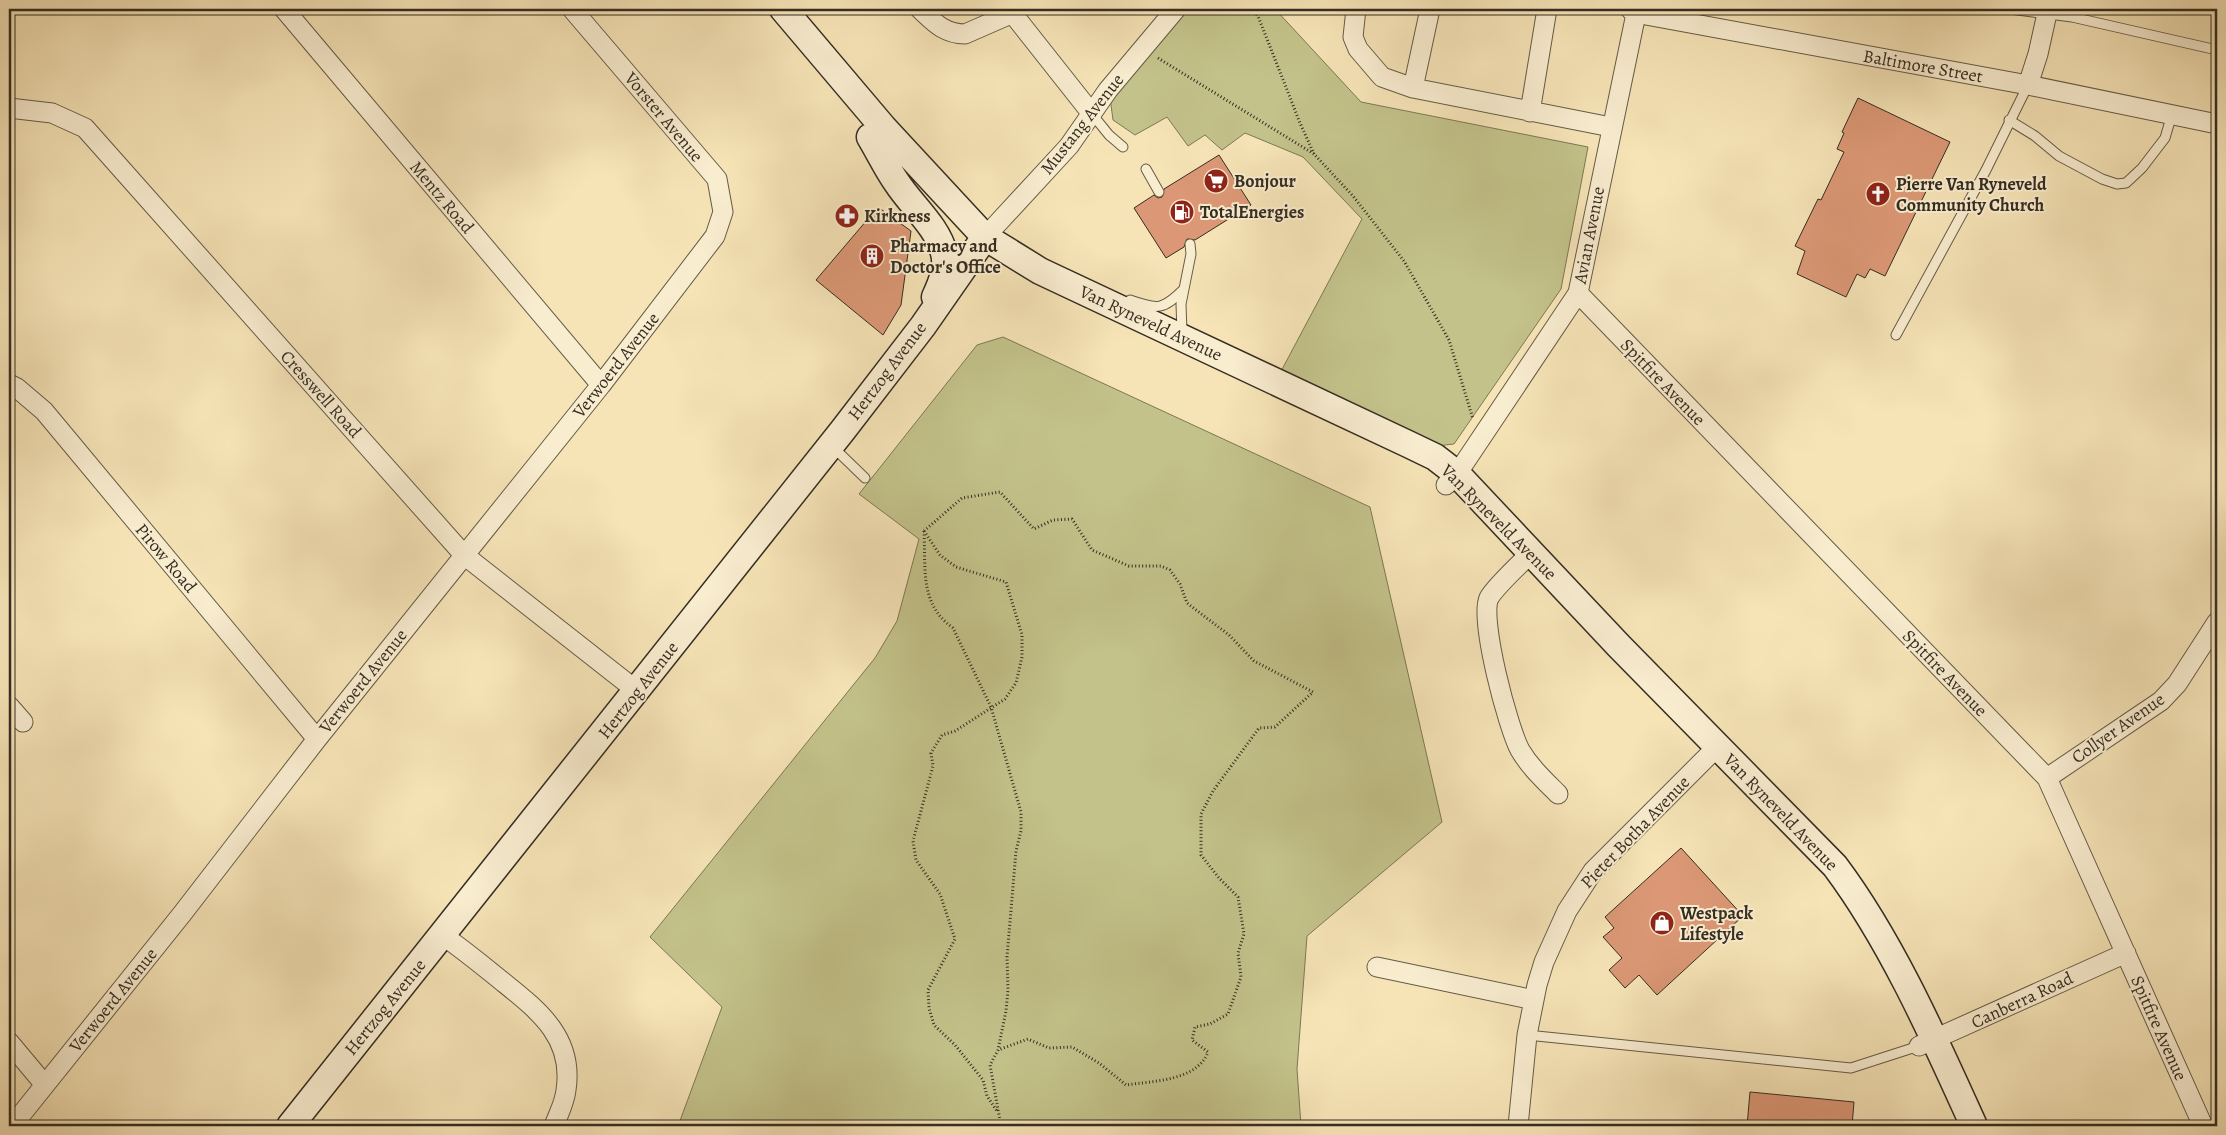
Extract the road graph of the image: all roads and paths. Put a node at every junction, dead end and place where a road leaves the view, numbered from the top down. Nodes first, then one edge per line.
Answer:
1 (284, 9) edge
2 (572, 9) edge
3 (764, 9) edge
4 (783, 9) edge
5 (920, 9) edge
6 (1176, 9) edge
7 (1252, 9) edge
8 (1356, 9) edge
9 (1430, 9) edge
10 (1547, 9) edge
11 (2010, 9) edge
12 (1634, 10) edge
13 (1011, 11) edge
14 (2047, 11) edge
15 (1142, 49) junction
16 (2217, 50) edge
17 (2028, 85) junction
18 (1413, 88) junction
19 (9, 108) edge
20 (1530, 112) junction
21 (1092, 114) junction
22 (2172, 114) junction
23 (2009, 120) junction
24 (2217, 124) edge
25 (1611, 128) junction
26 (870, 136) junction
27 (1124, 147) dead end
28 (1314, 154) junction
29 (1146, 169) dead end
30 (1159, 192) dead end
31 (715, 236) joint
32 (981, 242) junction
33 (1190, 244) dead end
34 (1184, 289) junction
35 (1079, 290) junction
36 (1578, 294) junction
37 (923, 326) junction
38 (1896, 335) dead end
39 (1183, 338) junction
40 (9, 384) edge
41 (601, 385) junction
42 (1481, 435) junction
43 (830, 445) junction
44 (865, 478) dead end
45 (1451, 480) junction
46 (924, 531) junction
47 (464, 555) junction
48 (1526, 558) junction
49 (2217, 622) edge
50 (637, 691) junction
51 (9, 706) edge
52 (991, 707) junction
53 (23, 722) dead end
54 (317, 739) junction
55 (1712, 752) junction
56 (2047, 778) junction
57 (1558, 794) dead end
58 (442, 935) junction
59 (2126, 953) junction
60 (1377, 967) dead end
61 (1534, 1000) junction
62 (1527, 1034) junction
63 (9, 1042) edge
64 (1927, 1043) junction
65 (998, 1050) junction
66 (45, 1085) junction
67 (997, 1111) junction
68 (12, 1126) edge
69 (290, 1126) edge
70 (554, 1126) edge
71 (1001, 1126) edge
72 (1518, 1126) edge
73 (1957, 1126) edge
74 (1974, 1126) edge
75 (2203, 1126) edge

1 - 41 street, Mentz Road
2 - 31 street, Vorster Avenue
3 - 26 main road, Van Ryneveld Avenue
4 - 32 main road, Van Ryneveld Avenue
5 - 13 street
6 - 15 street, Mustang Avenue
7 - 28 path
8 - 18 street
9 - 18 street
10 - 20 street
11 - 14 lane
12 - 17 street, Baltimore Street
12 - 25 street, Avian Avenue
13 - 21 street
14 - 16 lane
14 - 17 street
15 - 21 street, Mustang Avenue
15 - 28 path
17 - 22 street, Baltimore Street
17 - 23 lane
18 - 20 street
19 - 47 street, Cresswell Road
20 - 25 street
21 - 27 lane
21 - 32 street, Mustang Avenue
22 - 23 lane
22 - 24 street, Baltimore Street
23 - 38 lane
25 - 36 street, Avian Avenue
26 - 32 main road, Van Ryneveld Avenue
26 - 37 main road
28 - 42 path
29 - 30 lane
31 - 41 street, Verwoerd Avenue
32 - 35 main road, Van Ryneveld Avenue
32 - 37 main road, Hertzog Avenue
32 - 45 main road, Van Ryneveld Avenue
33 - 34 lane
34 - 35 lane
34 - 39 lane
35 - 39 main road, Van Ryneveld Avenue
36 - 42 street, Avian Avenue
36 - 56 street, Spitfire Avenue
37 - 43 main road, Hertzog Avenue
39 - 45 main road, Van Ryneveld Avenue
40 - 54 street, Pirow Road
41 - 47 street, Verwoerd Avenue
42 - 45 street, Avian Avenue
43 - 44 lane
43 - 50 main road, Hertzog Avenue
45 - 48 main road, Van Ryneveld Avenue
46 - 52 path
46 - 52 path
46 - 65 path
47 - 50 street, Cresswell Road
47 - 54 street, Verwoerd Avenue
48 - 55 main road, Van Ryneveld Avenue
48 - 57 street
49 - 56 street, Collyer Avenue
50 - 58 main road, Hertzog Avenue
51 - 53 street
52 - 65 path
52 - 67 path
54 - 66 street, Verwoerd Avenue
55 - 61 street, Pieter Botha Avenue
55 - 64 main road, Van Ryneveld Avenue
56 - 59 street, Spitfire Avenue
58 - 69 main road, Hertzog Avenue
58 - 70 street
59 - 64 street, Canberra Road
59 - 75 street, Spitfire Avenue
60 - 61 street
61 - 62 street, Pieter Botha Avenue
62 - 64 lane
62 - 72 street, Pieter Botha Avenue
63 - 66 street
64 - 73 main road, Van Ryneveld Avenue
64 - 74 main road, Van Ryneveld Avenue
65 - 67 path
66 - 68 street, Verwoerd Avenue
67 - 71 path

